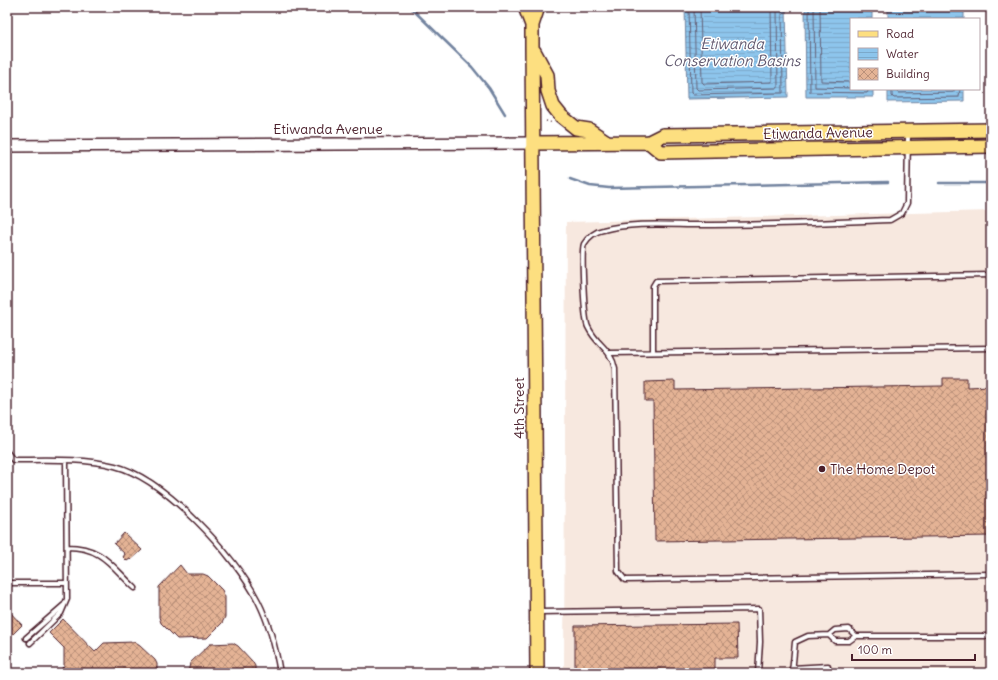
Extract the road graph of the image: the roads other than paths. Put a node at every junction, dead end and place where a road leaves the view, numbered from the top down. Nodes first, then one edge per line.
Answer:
1 (525, 7) edge
2 (538, 7) edge
3 (532, 25) junction
4 (532, 46) junction
5 (991, 130) edge
6 (908, 131) junction
7 (607, 142) junction
8 (649, 142) junction
9 (534, 143) junction
10 (7, 146) edge
11 (991, 146) edge
12 (908, 147) junction
13 (991, 275) edge
14 (991, 348) edge
15 (653, 352) junction
16 (610, 353) junction
17 (7, 452) edge
18 (66, 461) junction
19 (67, 547) junction
20 (991, 574) edge
21 (7, 583) edge
22 (67, 583) junction
23 (135, 588) dead end
24 (64, 604) junction
25 (537, 612) junction
26 (830, 635) junction
27 (856, 636) junction
28 (991, 636) edge
29 (26, 638) dead end
30 (30, 643) dead end
31 (807, 667) junction
32 (792, 668) junction
33 (280, 673) edge
34 (537, 673) edge
35 (758, 673) edge
36 (792, 673) edge
37 (807, 673) edge
38 (828, 673) edge

1 - 3 main road
2 - 3 main road
3 - 4 main road, 4th Street
4 - 7 main road
4 - 9 main road, 4th Street
5 - 6 main road, Etiwanda Avenue
6 - 8 main road, Etiwanda Avenue
6 - 12 lane
7 - 8 main road, Etiwanda Avenue
7 - 9 main road, Etiwanda Avenue
8 - 12 main road, Etiwanda Avenue
9 - 10 main road, Etiwanda Avenue
9 - 25 main road, 4th Street
11 - 12 main road, Etiwanda Avenue
12 - 16 lane
13 - 15 lane
14 - 15 lane
15 - 16 lane
16 - 20 lane
17 - 18 lane
18 - 19 lane
18 - 33 lane
19 - 22 lane
19 - 23 lane
21 - 22 lane
22 - 24 lane
24 - 29 lane
24 - 30 lane
25 - 34 main road, 4th Street
25 - 35 lane
26 - 27 lane
26 - 27 lane
26 - 32 lane
27 - 28 lane
31 - 32 lane
31 - 37 lane
31 - 38 lane
32 - 36 lane

